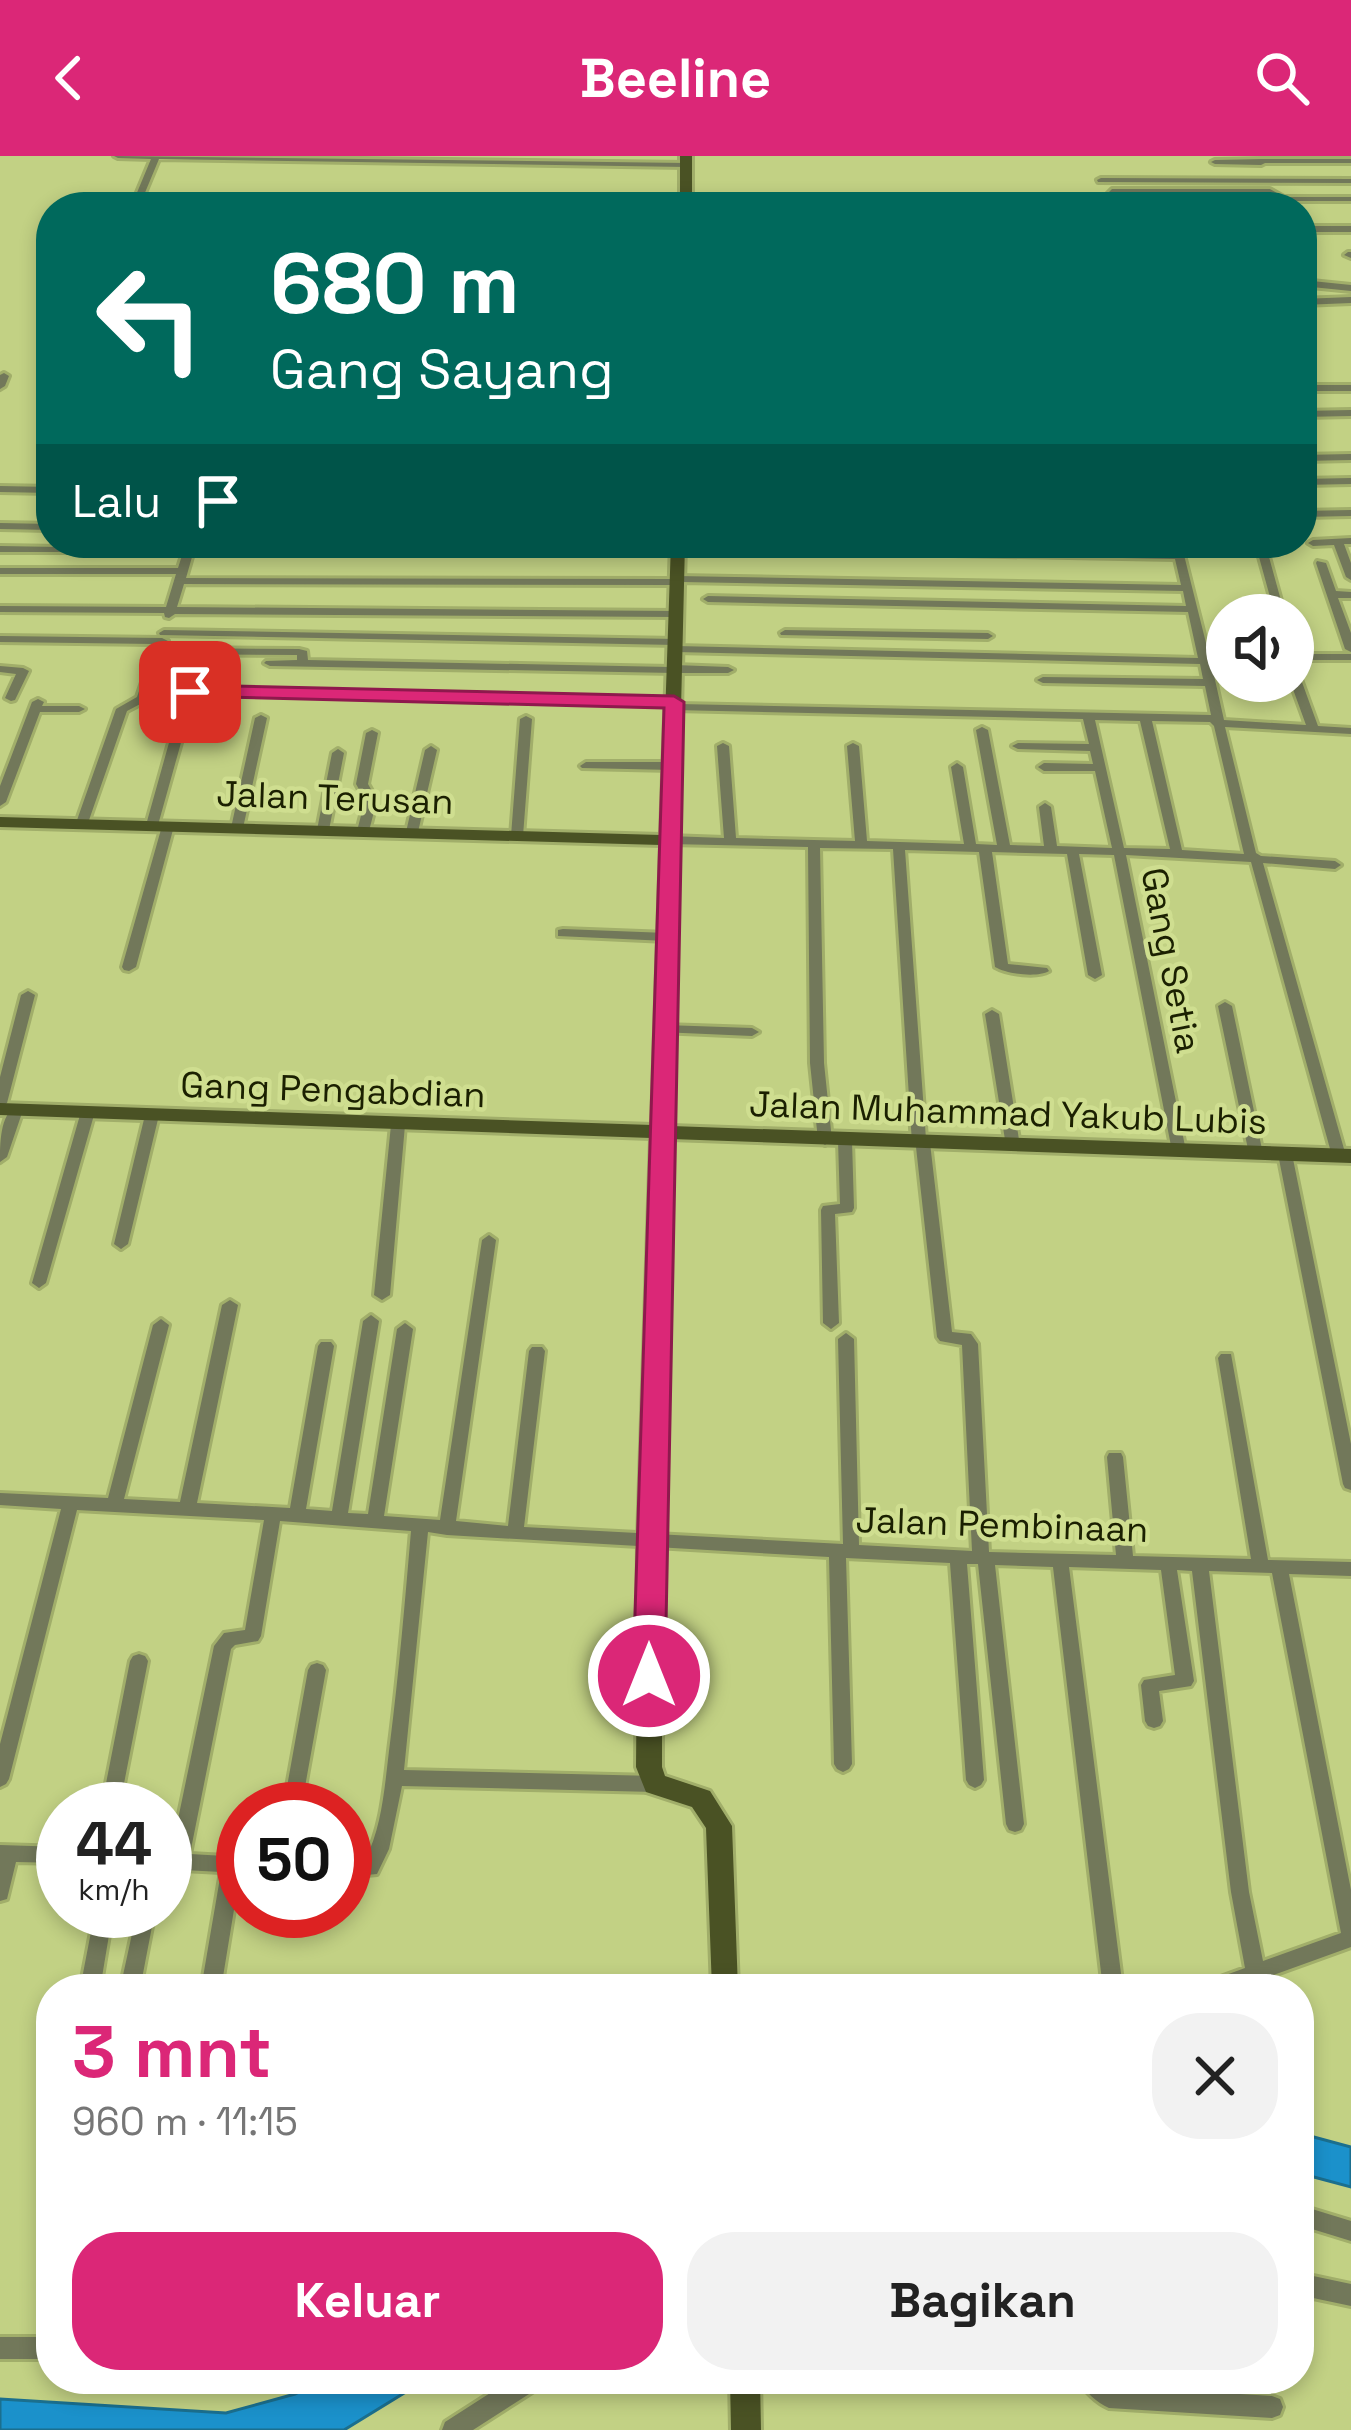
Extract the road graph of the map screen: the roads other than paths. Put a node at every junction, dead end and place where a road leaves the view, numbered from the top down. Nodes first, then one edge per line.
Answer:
1 (118, 156) edge
2 (156, 157) edge
3 (1260, 160) edge
4 (686, 161) edge
5 (1351, 161) edge
6 (1215, 162) dead end
7 (1101, 180) dead end
8 (1351, 181) edge
9 (1268, 186) junction
10 (1194, 191) joint
11 (141, 192) edge
12 (685, 192) edge
13 (1114, 192) edge
14 (1274, 192) edge
15 (1317, 199) edge
16 (1351, 199) edge
17 (1317, 224) edge
18 (1351, 224) edge
19 (1317, 285) edge
20 (1351, 288) edge
21 (1351, 301) edge
22 (1317, 302) edge
23 (1317, 388) edge
24 (1351, 388) edge
25 (1351, 413) edge
26 (1317, 414) edge
27 (1317, 458) edge
28 (1351, 458) edge
29 (1317, 482) edge
30 (1351, 482) edge
31 (0, 489) edge
32 (36, 490) edge
33 (1351, 513) edge
34 (1317, 514) edge
35 (0, 526) edge
36 (36, 527) edge
37 (1344, 542) edge
38 (0, 549) edge
39 (36, 550) edge
40 (186, 558) edge
41 (678, 558) edge
42 (1180, 558) edge
43 (1264, 558) edge
44 (1321, 563) dead end
45 (0, 571) edge
46 (181, 576) junction
47 (1351, 577) edge
48 (677, 580) junction
49 (1187, 588) junction
50 (1274, 594) edge
51 (1332, 594) junction
52 (1351, 595) edge
53 (708, 599) dead end
54 (171, 608) junction
55 (1191, 608) junction
56 (0, 609) edge
57 (676, 614) junction
58 (785, 633) dead end
59 (818, 633) junction
60 (988, 637) dead end
61 (0, 639) edge
62 (161, 642) junction
63 (676, 646) junction
64 (818, 652) junction
65 (1351, 653) edge
66 (1314, 656) edge
67 (1204, 660) junction
68 (270, 663) dead end
69 (302, 663) junction
70 (1206, 667) edge
71 (0, 669) edge
72 (675, 669) junction
73 (728, 670) dead end
74 (1043, 680) dead end
75 (1206, 683) edge
76 (145, 691) junction
77 (11, 698) dead end
78 (1214, 702) edge
79 (1304, 702) edge
80 (674, 705) junction
81 (185, 707) dead end
82 (79, 710) dead end
83 (1088, 716) junction
84 (1145, 717) junction
85 (261, 718) dead end
86 (526, 718) dead end
87 (1216, 721) junction
88 (982, 730) dead end
89 (1314, 730) junction
90 (1351, 730) edge
91 (372, 733) dead end
92 (723, 746) dead end
93 (854, 746) dead end
94 (1018, 746) dead end
95 (1096, 748) junction
96 (431, 750) dead end
97 (338, 752) dead end
98 (586, 766) dead end
99 (673, 766) junction
100 (957, 767) dead end
101 (1043, 767) dead end
102 (1101, 768) junction
103 (0, 802) edge
104 (1045, 807) dead end
105 (0, 823) edge
106 (82, 823) junction
107 (160, 825) junction
108 (237, 827) junction
109 (323, 830) junction
110 (363, 831) junction
111 (412, 832) junction
112 (517, 836) junction
113 (669, 840) junction
114 (730, 842) junction
115 (814, 843) junction
116 (861, 845) junction
117 (899, 846) junction
118 (978, 848) junction
119 (1004, 848) junction
120 (1051, 850) junction
121 (1072, 850) junction
122 (1120, 852) junction
123 (1177, 853) junction
124 (1253, 856) junction
125 (1336, 865) dead end
126 (563, 933) dead end
127 (667, 938) junction
128 (129, 967) dead end
129 (1042, 971) dead end
130 (1095, 975) dead end
131 (28, 995) dead end
132 (1225, 1006) dead end
133 (992, 1014) dead end
134 (665, 1030) junction
135 (752, 1031) dead end
136 (5, 1107) edge
137 (87, 1114) junction
138 (152, 1114) junction
139 (392, 1125) junction
140 (664, 1134) junction
141 (835, 1141) junction
142 (921, 1143) junction
143 (1013, 1146) junction
144 (1179, 1151) junction
145 (1256, 1154) junction
146 (1285, 1154) junction
147 (1345, 1156) edge
148 (0, 1157) edge
149 (489, 1240) dead end
150 (121, 1244) dead end
151 (39, 1283) dead end
152 (382, 1295) dead end
153 (230, 1305) dead end
154 (371, 1321) dead end
155 (831, 1323) dead end
156 (161, 1325) dead end
157 (405, 1329) dead end
158 (845, 1340) dead end
159 (326, 1346) dead end
160 (537, 1352) dead end
161 (1226, 1358) dead end
162 (1115, 1457) dead end
163 (1351, 1484) edge
164 (0, 1499) edge
165 (71, 1503) junction
166 (114, 1508) junction
167 (188, 1510) junction
168 (273, 1514) junction
169 (297, 1514) junction
170 (340, 1518) junction
171 (375, 1521) junction
172 (420, 1526) junction
173 (447, 1529) junction
174 (515, 1533) junction
175 (650, 1540) junction
176 (844, 1551) junction
177 (958, 1557) junction
178 (983, 1558) junction
179 (1060, 1559) junction
180 (1125, 1561) junction
181 (1168, 1563) junction
182 (1200, 1565) junction
183 (1271, 1569) junction
184 (1351, 1569) edge
185 (139, 1661) dead end
186 (317, 1670) dead end
187 (1154, 1721) dead end
188 (843, 1764) dead end
189 (394, 1778) junction
190 (0, 1779) edge
191 (975, 1780) dead end
192 (115, 1782) edge
193 (191, 1782) edge
194 (297, 1782) edge
195 (655, 1784) junction
196 (1015, 1824) dead end
197 (4, 1853) edge
198 (36, 1854) edge
199 (372, 1865) edge
200 (0, 1893) edge
201 (99, 1938) edge
202 (140, 1938) edge
203 (222, 1938) edge
204 (1351, 1938) edge
205 (1255, 1972) junction
206 (93, 1974) edge
207 (133, 1974) edge
208 (214, 1974) edge
209 (724, 1974) edge
210 (1111, 1974) edge
211 (1250, 1974) edge
212 (1314, 2220) edge
213 (1351, 2231) edge
214 (1314, 2287) edge
215 (1351, 2295) edge
216 (0, 2348) edge
217 (36, 2348) edge
218 (511, 2394) edge
219 (745, 2394) edge
220 (1106, 2394) edge
221 (1273, 2407) dead end
222 (467, 2426) edge
223 (746, 2430) edge

1 - 2 street
2 - 4 street
2 - 11 street
3 - 5 street
3 - 6 street
3 - 9 street
4 - 12 main road
7 - 9 street
8 - 9 street
9 - 10 street
9 - 14 street
10 - 13 street
15 - 16 street
17 - 18 street
19 - 20 street
21 - 22 street
23 - 24 street
25 - 26 street
27 - 28 street
29 - 30 street
31 - 32 street
33 - 34 street
35 - 36 street
37 - 47 street
38 - 39 street
40 - 46 street
41 - 48 main road
42 - 49 street
43 - 50 street
44 - 51 street
45 - 46 street
46 - 48 street
46 - 54 street
48 - 49 street
48 - 57 main road
49 - 55 street
51 - 52 street
51 - 65 street
53 - 55 street
54 - 56 street
54 - 57 street
54 - 62 street
55 - 67 street
57 - 63 main road
58 - 59 street
59 - 60 street
59 - 64 street
61 - 62 street
62 - 63 street
62 - 69 street
62 - 76 street
63 - 64 street
63 - 72 main road
64 - 67 street
65 - 66 street
67 - 70 street
68 - 69 street
69 - 72 street
71 - 77 street
72 - 73 street
72 - 80 main road
74 - 75 street
76 - 80 street
76 - 106 street
78 - 87 street
79 - 89 street
80 - 83 street
80 - 99 main road
81 - 107 street
82 - 103 street
83 - 84 street
83 - 95 street, Gang Setia
84 - 87 street
84 - 123 street
85 - 108 street
86 - 112 street
87 - 89 street
87 - 124 street
88 - 119 street
89 - 90 street
91 - 110 street
92 - 114 street
93 - 116 street
94 - 95 street
95 - 102 street, Gang Setia
96 - 111 street
97 - 109 street
98 - 99 street
99 - 113 main road
100 - 118 street
101 - 102 street
102 - 122 street, Gang Setia
104 - 120 street
105 - 106 main road, Jalan Terusan
106 - 107 main road, Jalan Terusan
107 - 108 main road, Jalan Terusan
107 - 128 street
108 - 109 main road, Jalan Terusan
109 - 110 main road, Jalan Terusan
110 - 111 main road, Jalan Terusan
111 - 112 main road, Jalan Terusan
112 - 113 main road, Jalan Terusan
113 - 114 street
113 - 127 main road
114 - 115 street
115 - 116 street
115 - 141 street
116 - 117 street
117 - 118 street
117 - 142 street
118 - 119 street
118 - 129 street
119 - 120 street
120 - 121 street
121 - 122 street
121 - 130 street
122 - 123 street
122 - 144 street, Gang Setia
123 - 124 street
124 - 125 street
124 - 147 street
126 - 127 street
127 - 134 main road
131 - 136 street
132 - 145 street
133 - 143 street
134 - 135 street
134 - 140 main road
136 - 137 main road, Gang Pengabdian
136 - 148 street
137 - 138 main road, Gang Pengabdian
137 - 151 street
138 - 139 main road, Gang Pengabdian
138 - 150 street
139 - 140 main road, Gang Pengabdian
139 - 152 street
140 - 141 main road, Jalan Muhammad Yakub Lubis
140 - 175 main road
141 - 142 main road, Jalan Muhammad Yakub Lubis
141 - 155 street
142 - 143 main road, Jalan Muhammad Yakub Lubis
142 - 178 street
143 - 144 main road, Jalan Muhammad Yakub Lubis
144 - 145 main road, Jalan Muhammad Yakub Lubis
145 - 146 main road, Jalan Muhammad Yakub Lubis
146 - 147 main road, Jalan Muhammad Yakub Lubis
146 - 163 street
149 - 173 street
153 - 167 street
154 - 170 street
156 - 166 street
157 - 171 street
158 - 176 street
159 - 169 street
160 - 174 street
161 - 183 street
162 - 180 street
164 - 165 street, Jalan Pembinaan
165 - 166 street, Jalan Pembinaan
165 - 190 street
166 - 167 street, Jalan Pembinaan
167 - 168 street, Jalan Pembinaan
168 - 169 street, Jalan Pembinaan
168 - 193 street
169 - 170 street, Jalan Pembinaan
170 - 171 street, Jalan Pembinaan
171 - 172 street, Jalan Pembinaan
172 - 173 street, Jalan Pembinaan
172 - 189 street
173 - 174 street, Jalan Pembinaan
174 - 175 street, Jalan Pembinaan
175 - 176 street, Jalan Pembinaan
175 - 195 main road
176 - 177 street, Jalan Pembinaan
176 - 188 street
177 - 178 street, Jalan Pembinaan
177 - 191 street
178 - 179 street, Jalan Pembinaan
178 - 196 street
179 - 180 street, Jalan Pembinaan
179 - 210 street
180 - 181 street, Jalan Pembinaan
181 - 182 street, Jalan Pembinaan
181 - 187 street
182 - 183 street, Jalan Pembinaan
182 - 205 street
183 - 184 street, Jalan Pembinaan
183 - 204 street
185 - 192 street
186 - 194 street
189 - 195 street
189 - 199 street
195 - 209 main road
197 - 198 street
197 - 200 street
201 - 206 street
202 - 207 street
203 - 208 street
204 - 205 street
205 - 211 street
212 - 213 street
214 - 215 street
216 - 217 street
218 - 222 street
219 - 223 main road
220 - 221 street

